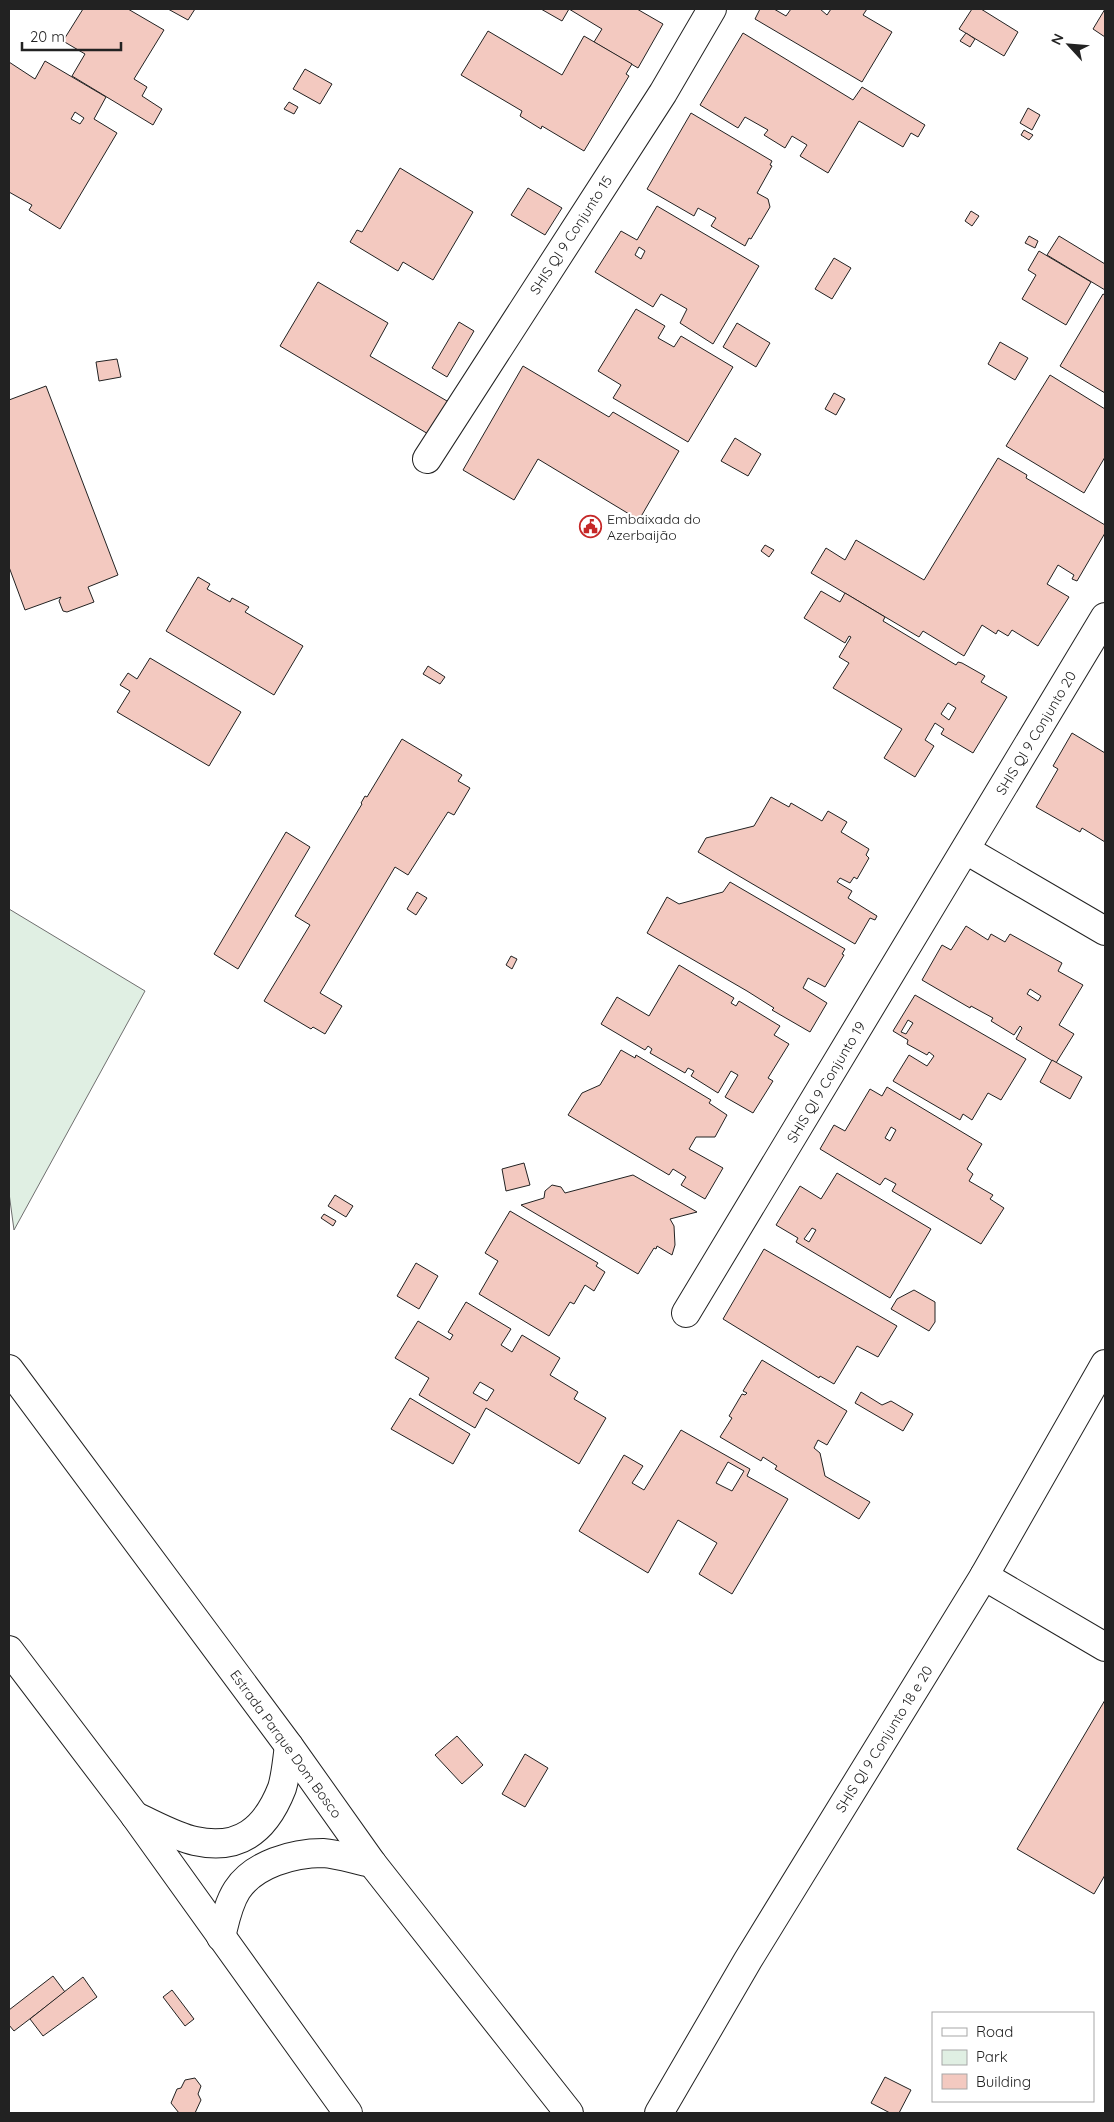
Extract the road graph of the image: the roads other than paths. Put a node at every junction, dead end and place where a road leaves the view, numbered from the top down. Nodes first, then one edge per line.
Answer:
1 (712, 9) edge
2 (427, 459) dead end
3 (1105, 617) edge
4 (966, 850) junction
5 (1105, 931) edge
6 (686, 1313) dead end
7 (1105, 1364) edge
8 (9, 1370) edge
9 (984, 1576) junction
10 (1105, 1647) edge
11 (9, 1650) edge
12 (289, 1746) junction
13 (135, 1816) junction
14 (372, 1863) junction
15 (222, 1937) junction
16 (348, 2113) edge
17 (569, 2113) edge
18 (659, 2113) edge

1 - 2 street, SHIS QI 9 Conjunto 15
3 - 4 street, SHIS QI 9 Conjunto 20
4 - 5 street
4 - 6 street, SHIS QI 9 Conjunto 19
7 - 9 street, SHIS QI 9 Conjunto 18 e 20
8 - 12 street, Estrada Parque Dom Bosco
9 - 10 street
9 - 18 street, SHIS QI 9 Conjunto 18 e 20
11 - 13 street
12 - 13 street
12 - 14 street, Estrada Parque Dom Bosco
13 - 15 street
14 - 15 street
14 - 17 street, Estrada Parque Dom Bosco
15 - 16 street

